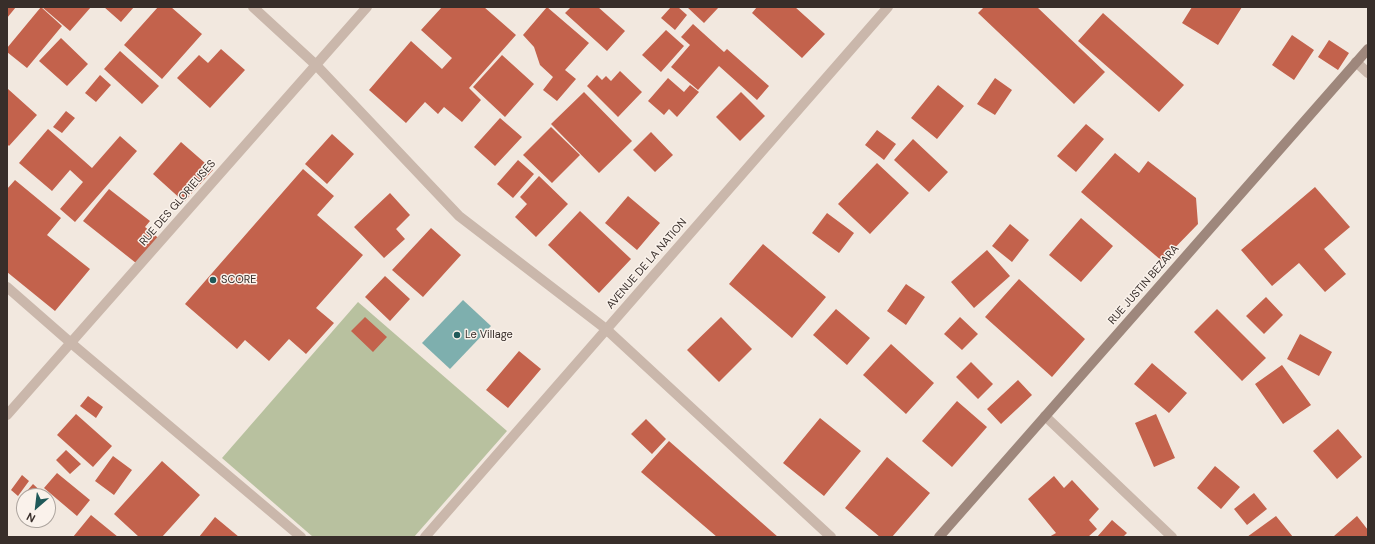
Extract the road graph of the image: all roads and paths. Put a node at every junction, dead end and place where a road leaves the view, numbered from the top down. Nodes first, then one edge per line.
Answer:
1 (253, 7) edge
2 (367, 7) edge
3 (888, 7) edge
4 (1368, 49) edge
5 (1356, 62) junction
6 (316, 65) junction
7 (1368, 73) edge
8 (7, 287) edge
9 (606, 329) junction
10 (71, 343) junction
11 (7, 416) edge
12 (1045, 416) junction
13 (301, 537) edge
14 (425, 537) edge
15 (830, 537) edge
16 (938, 537) edge
17 (1172, 537) edge

1 - 6 street
2 - 6 street, RUE DES GLORIEUSES
3 - 9 street, AVENUE DE LA NATION
4 - 5 main road, RUE JUSTIN BEZARA
5 - 7 street
5 - 12 main road, RUE JUSTIN BEZARA
6 - 9 street
6 - 10 street, RUE DES GLORIEUSES
8 - 10 street
9 - 14 street, AVENUE DE LA NATION
9 - 15 street
10 - 11 street, RUE DES GLORIEUSES
10 - 13 street
12 - 16 main road, RUE JUSTIN BEZARA
12 - 17 street

